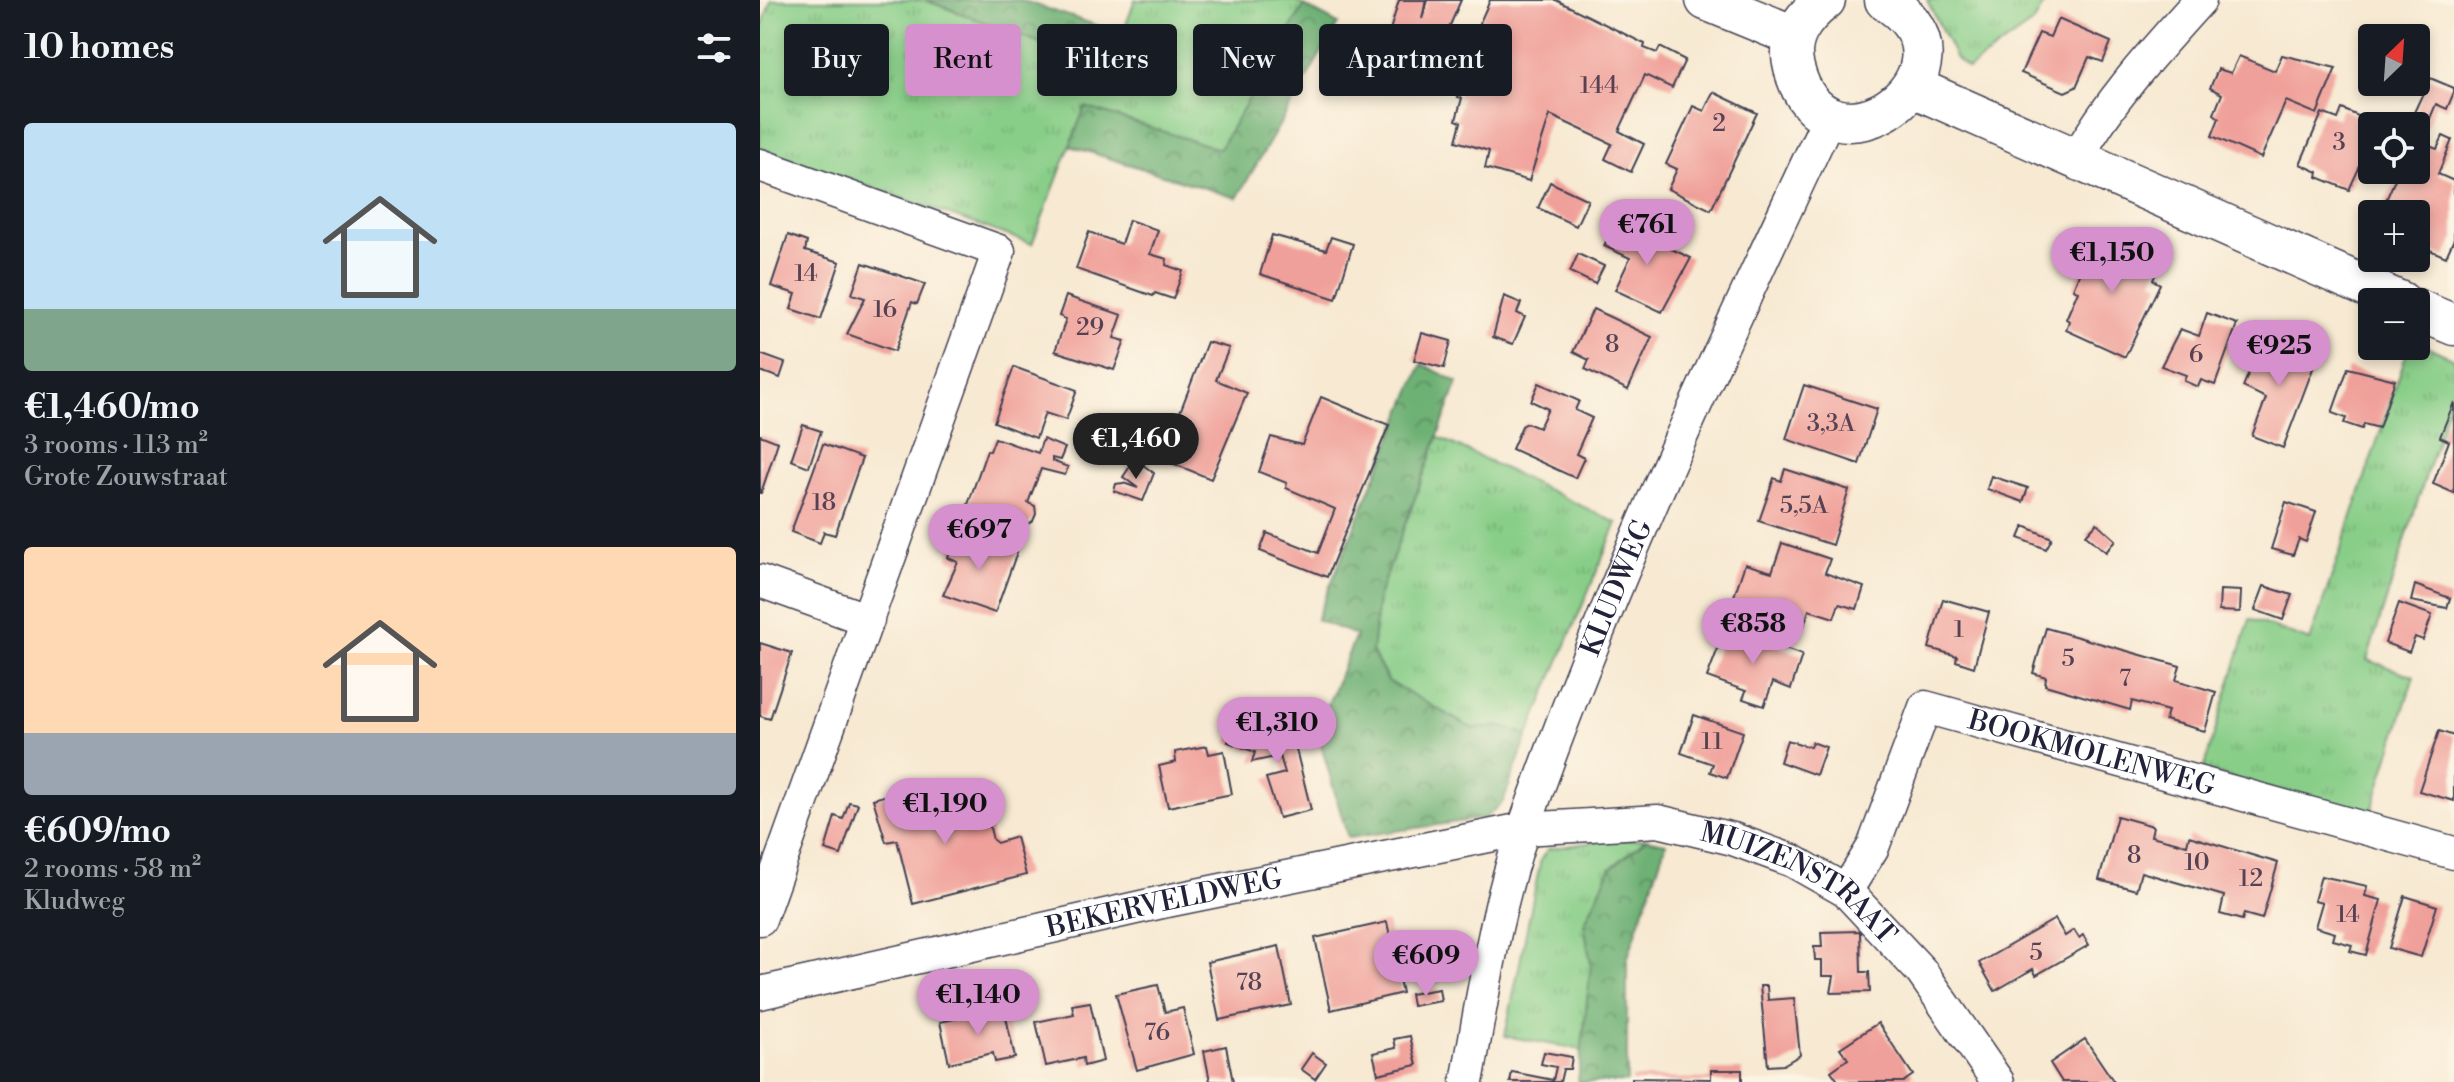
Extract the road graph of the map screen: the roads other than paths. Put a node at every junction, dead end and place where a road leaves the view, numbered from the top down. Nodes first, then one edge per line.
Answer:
1 (1706, 0) edge
2 (1825, 0) edge
3 (1885, 0) edge
4 (2200, 0) edge
5 (1794, 36) junction
6 (1913, 87) junction
7 (1830, 115) junction
8 (2075, 161) junction
9 (760, 165) edge
10 (2369, 288) edge
11 (2430, 315) edge
12 (2454, 325) edge
13 (760, 581) edge
14 (868, 620) junction
15 (1523, 829) junction
16 (2454, 853) edge
17 (1846, 891) junction
18 (760, 919) edge
19 (760, 993) edge
20 (1467, 1082) edge
21 (1998, 1082) edge

1 - 5 street
2 - 5 street
3 - 6 street
4 - 8 street
5 - 7 street
6 - 7 street
6 - 8 street
7 - 15 street, KLUDWEG
8 - 10 street
9 - 14 street
11 - 12 street
13 - 14 street
14 - 18 street
15 - 17 street, MUIZENSTRAAT
15 - 19 street, BEKERVELDWEG
15 - 20 street, KLUDWEG
16 - 17 street, BOOKMOLENWEG
17 - 21 street, MUIZENSTRAAT

